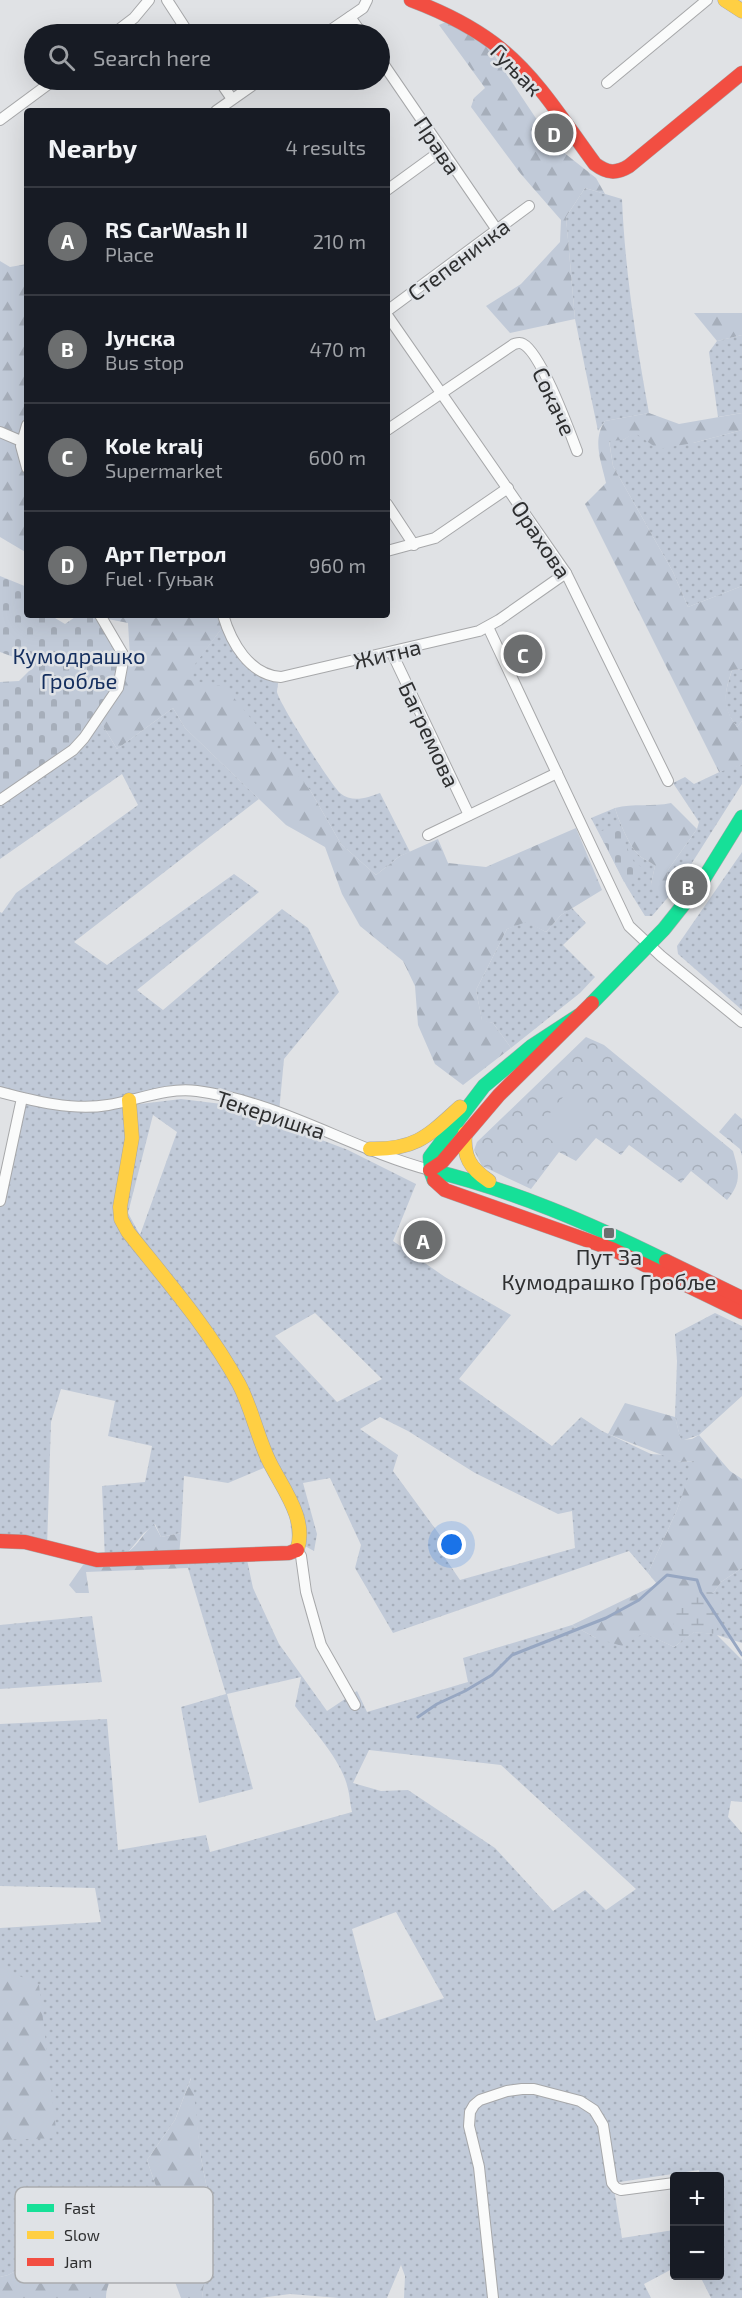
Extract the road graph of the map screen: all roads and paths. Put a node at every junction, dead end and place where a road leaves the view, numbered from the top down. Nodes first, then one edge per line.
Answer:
1 (148, 0) edge
2 (168, 0) edge
3 (367, 0) edge
4 (411, 0) edge
5 (707, 0) edge
6 (725, 0) edge
7 (742, 10) edge
8 (350, 17) junction
9 (126, 24) edge
10 (183, 24) edge
11 (340, 24) edge
12 (355, 24) edge
13 (742, 73) edge
14 (390, 74) edge
15 (607, 83) dead end
16 (40, 90) edge
17 (226, 90) edge
18 (245, 90) edge
19 (232, 99) junction
20 (220, 108) edge
21 (0, 120) edge
22 (442, 150) junction
23 (390, 188) edge
24 (529, 206) dead end
25 (498, 230) junction
26 (390, 311) edge
27 (390, 317) edge
28 (442, 393) junction
29 (390, 428) edge
30 (0, 432) edge
31 (24, 433) edge
32 (21, 441) junction
33 (577, 451) dead end
34 (24, 462) edge
35 (508, 488) junction
36 (390, 509) edge
37 (414, 545) junction
38 (390, 550) edge
39 (566, 573) junction
40 (102, 618) edge
41 (224, 618) edge
42 (488, 627) junction
43 (392, 653) junction
44 (557, 773) junction
45 (668, 781) dead end
46 (0, 800) edge
47 (469, 815) junction
48 (742, 817) edge
49 (428, 835) dead end
50 (649, 945) junction
51 (578, 1016) junction
52 (742, 1022) edge
53 (484, 1086) junction
54 (0, 1092) edge
55 (22, 1098) junction
56 (129, 1100) junction
57 (466, 1131) junction
58 (370, 1149) junction
59 (430, 1170) junction
60 (495, 1186) junction
61 (0, 1201) edge
62 (742, 1298) edge
63 (742, 1312) edge
64 (0, 1541) edge
65 (297, 1550) junction
66 (355, 1705) dead end
67 (670, 2184) edge
68 (494, 2298) edge

1 - 9 street
2 - 10 street
3 - 8 street
4 - 13 street, Гуњак
5 - 15 street
6 - 7 street
8 - 11 street
8 - 12 street
14 - 22 street, Права
16 - 21 street
17 - 19 street
18 - 19 street
19 - 20 street
22 - 23 street
22 - 25 street, Права
24 - 25 street, Степеничка
25 - 26 street, Степеничка
27 - 28 street, Орахова
28 - 29 street
28 - 33 street, Сокаче
28 - 35 street, Орахова
30 - 32 street
31 - 32 street
32 - 34 street
35 - 37 street
35 - 39 street, Орахова
36 - 37 street
37 - 38 street
39 - 42 street, Житна
39 - 45 street, Орахова
40 - 46 street
41 - 43 street, Житна
42 - 43 street, Житна
42 - 44 street
43 - 47 street, Багремова
44 - 47 street
44 - 50 street
47 - 49 street
48 - 50 street
50 - 51 street
50 - 52 street
51 - 53 street
51 - 57 street
53 - 58 street
53 - 59 street
54 - 55 street, Текеришка
55 - 56 street, Текеришка
55 - 61 street
56 - 58 street, Текеришка
56 - 65 street
57 - 59 street
57 - 60 street
58 - 59 street, Текеришка
59 - 60 street
59 - 63 street
60 - 62 street
64 - 65 street
65 - 66 street
67 - 68 street

